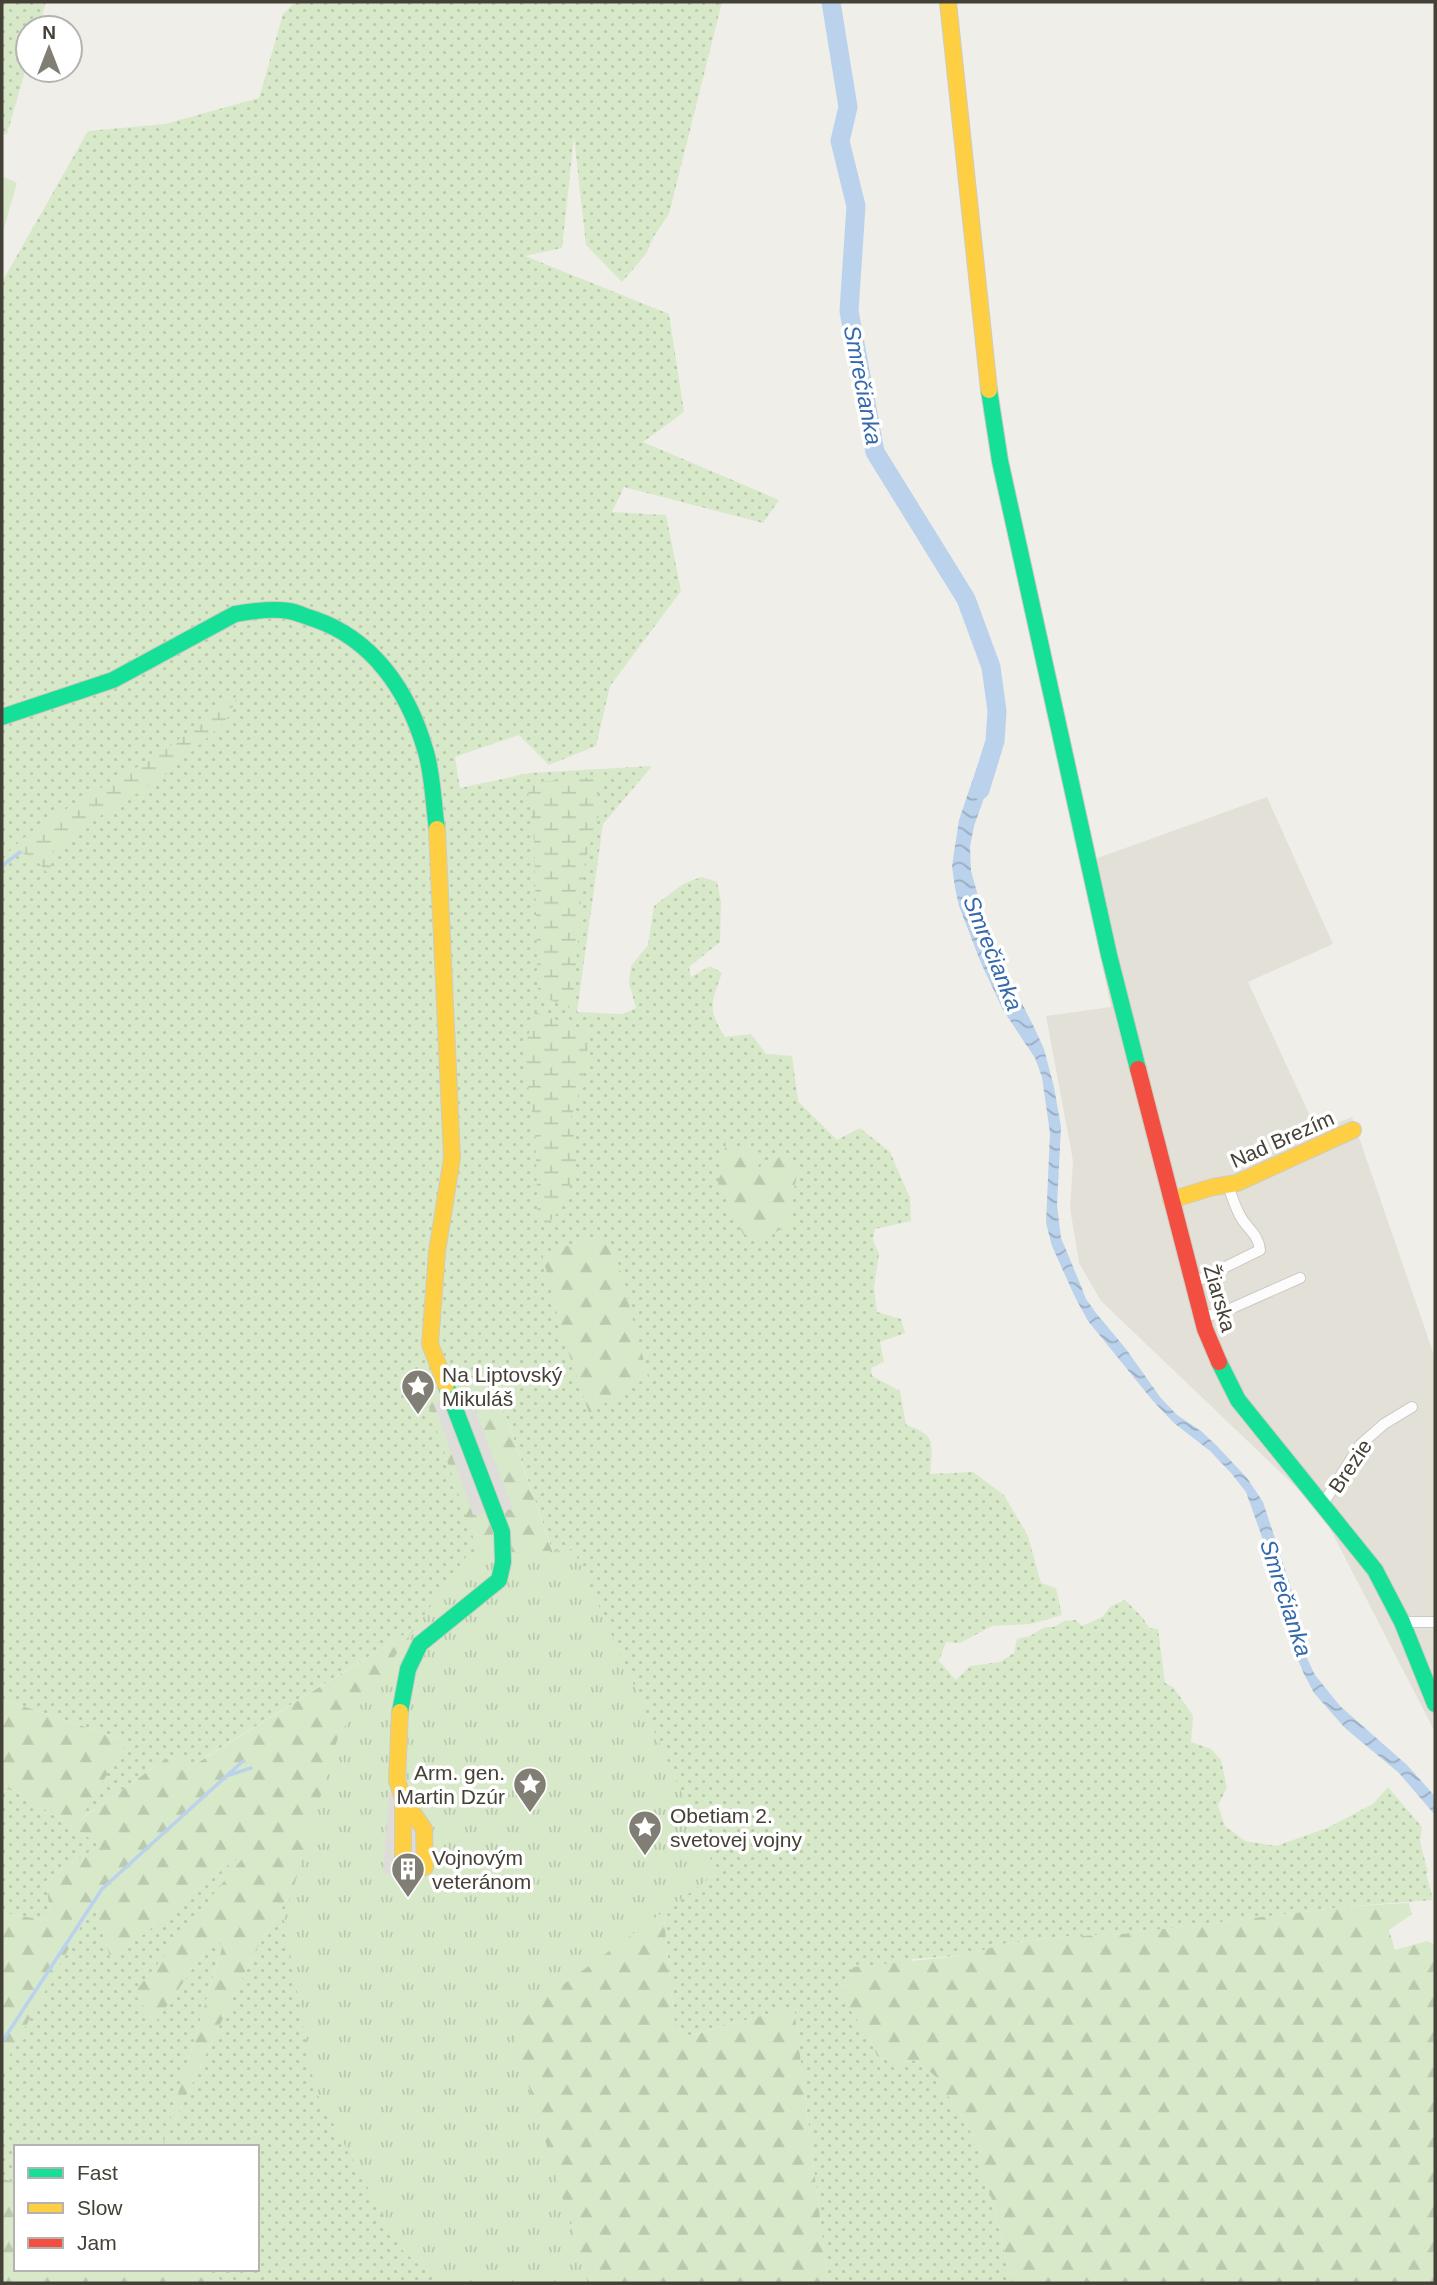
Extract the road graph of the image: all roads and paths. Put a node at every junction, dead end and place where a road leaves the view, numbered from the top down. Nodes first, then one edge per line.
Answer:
1 (948, 2) edge
2 (2, 716) edge
3 (1353, 1130) dead end
4 (1228, 1186) junction
5 (1171, 1200) junction
6 (1300, 1278) dead end
7 (1193, 1283) junction
8 (1202, 1317) junction
9 (1412, 1407) dead end
10 (1323, 1504) junction
11 (1402, 1622) junction
12 (1435, 1622) edge
13 (1435, 1704) edge
14 (403, 1799) dead end

1 - 5 street, Žiarska
2 - 14 street
3 - 4 street, Nad Brezím
4 - 5 street, Nad Brezím
4 - 7 street, Nad Brezím
5 - 7 street, Žiarska
6 - 8 street
7 - 8 street, Žiarska
8 - 10 street, Žiarska
9 - 10 street, Brezie
10 - 11 street, Žiarska
11 - 12 street
11 - 13 street, Žiarska

